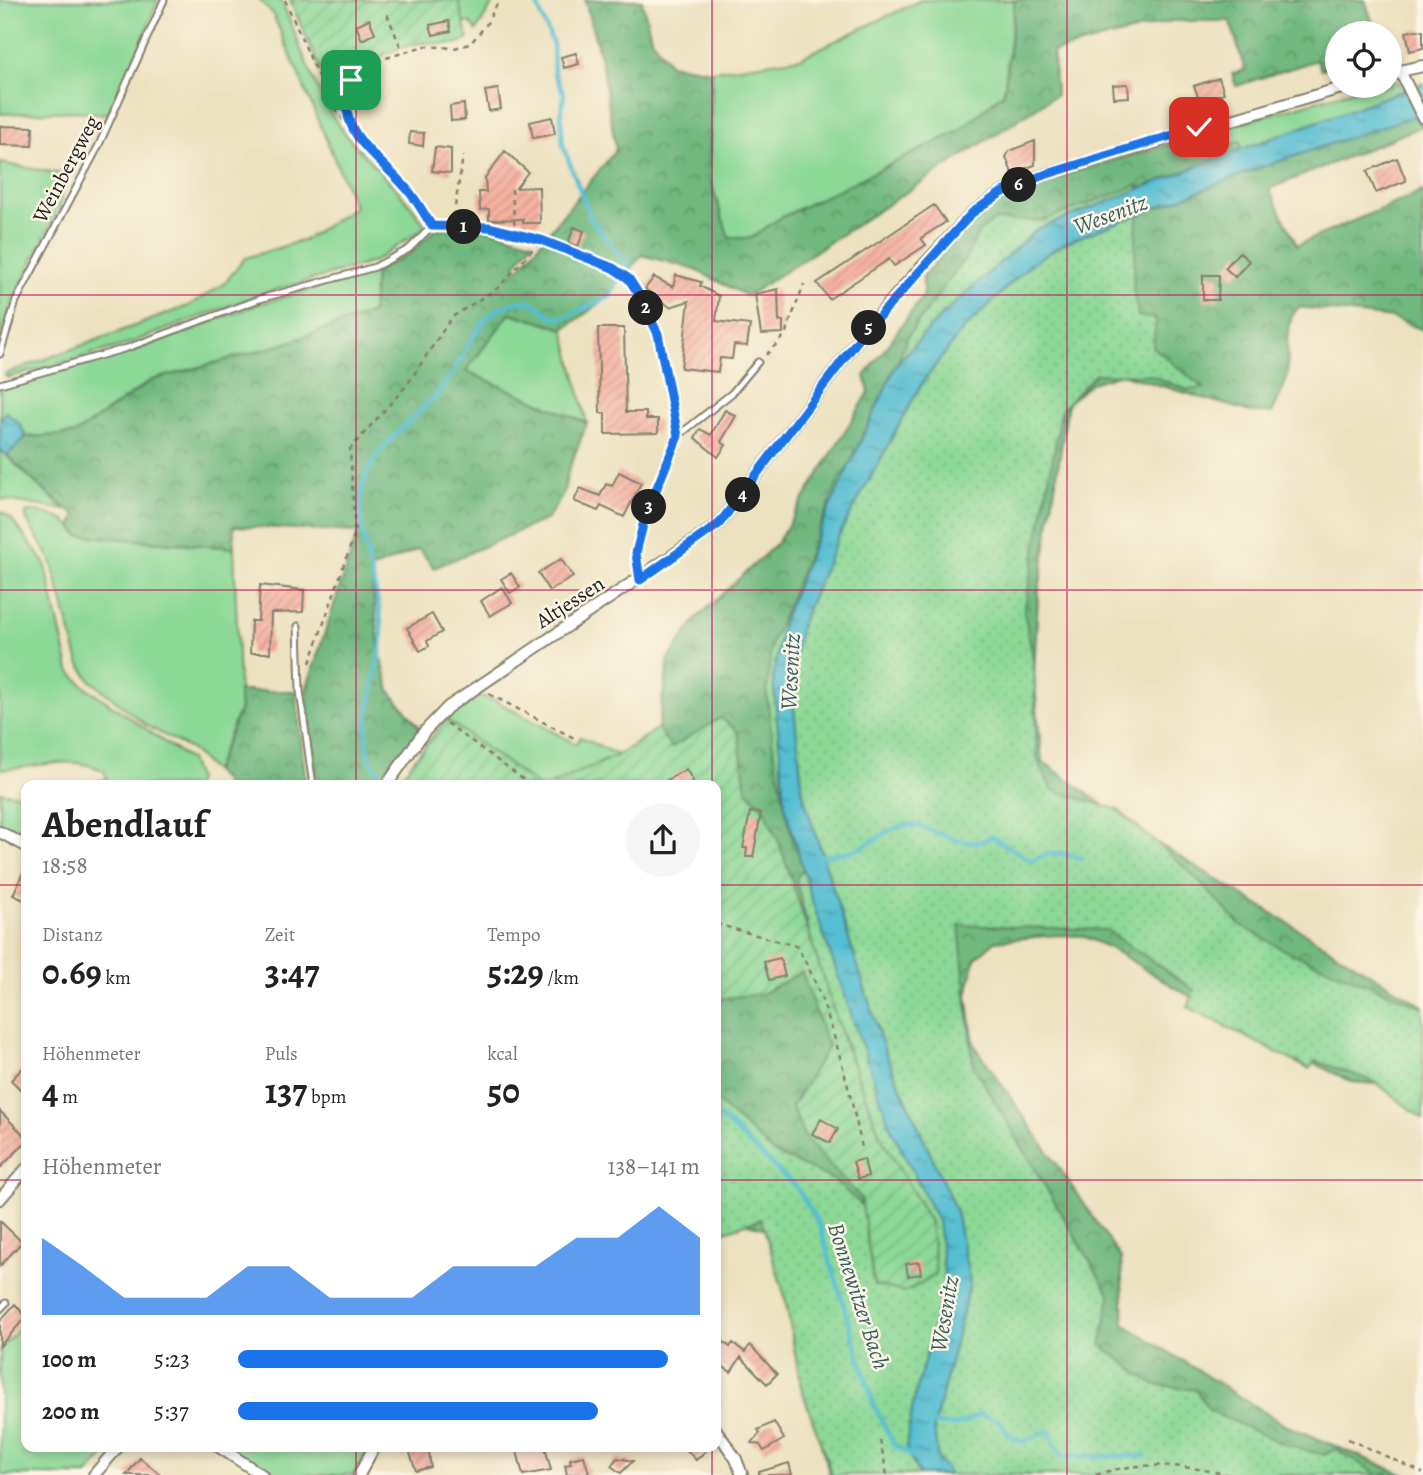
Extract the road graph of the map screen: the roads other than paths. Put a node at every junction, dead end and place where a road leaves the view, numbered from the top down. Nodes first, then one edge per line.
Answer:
1 (164, 0) edge
2 (1423, 66) edge
3 (1402, 70) edge
4 (1402, 79) edge
5 (1325, 93) edge
6 (1421, 116) edge
7 (432, 226) road end
8 (658, 334) road end
9 (0, 354) edge
10 (758, 362) road end
11 (0, 384) edge
12 (678, 436) junction
13 (640, 580) junction
14 (298, 626) dead end
15 (312, 780) edge
16 (390, 780) edge
17 (0, 832) edge
18 (21, 843) edge
19 (21, 1175) edge
20 (0, 1199) edge
21 (6, 1303) dead end
22 (0, 1309) edge
23 (721, 1437) edge
24 (114, 1452) edge
25 (227, 1452) edge
26 (371, 1452) edge
27 (94, 1475) edge
28 (262, 1475) edge
29 (359, 1475) edge
30 (742, 1475) edge

1 - 9 lane, Weinbergweg
2 - 3 street
4 - 6 street
5 - 13 street, Altjessen
7 - 11 lane
8 - 12 lane
10 - 12 lane
12 - 13 lane
13 - 16 street, Altjessen
14 - 15 lane
17 - 18 street
19 - 20 street
21 - 22 lane
23 - 30 street
24 - 27 street
25 - 28 street
26 - 29 street

